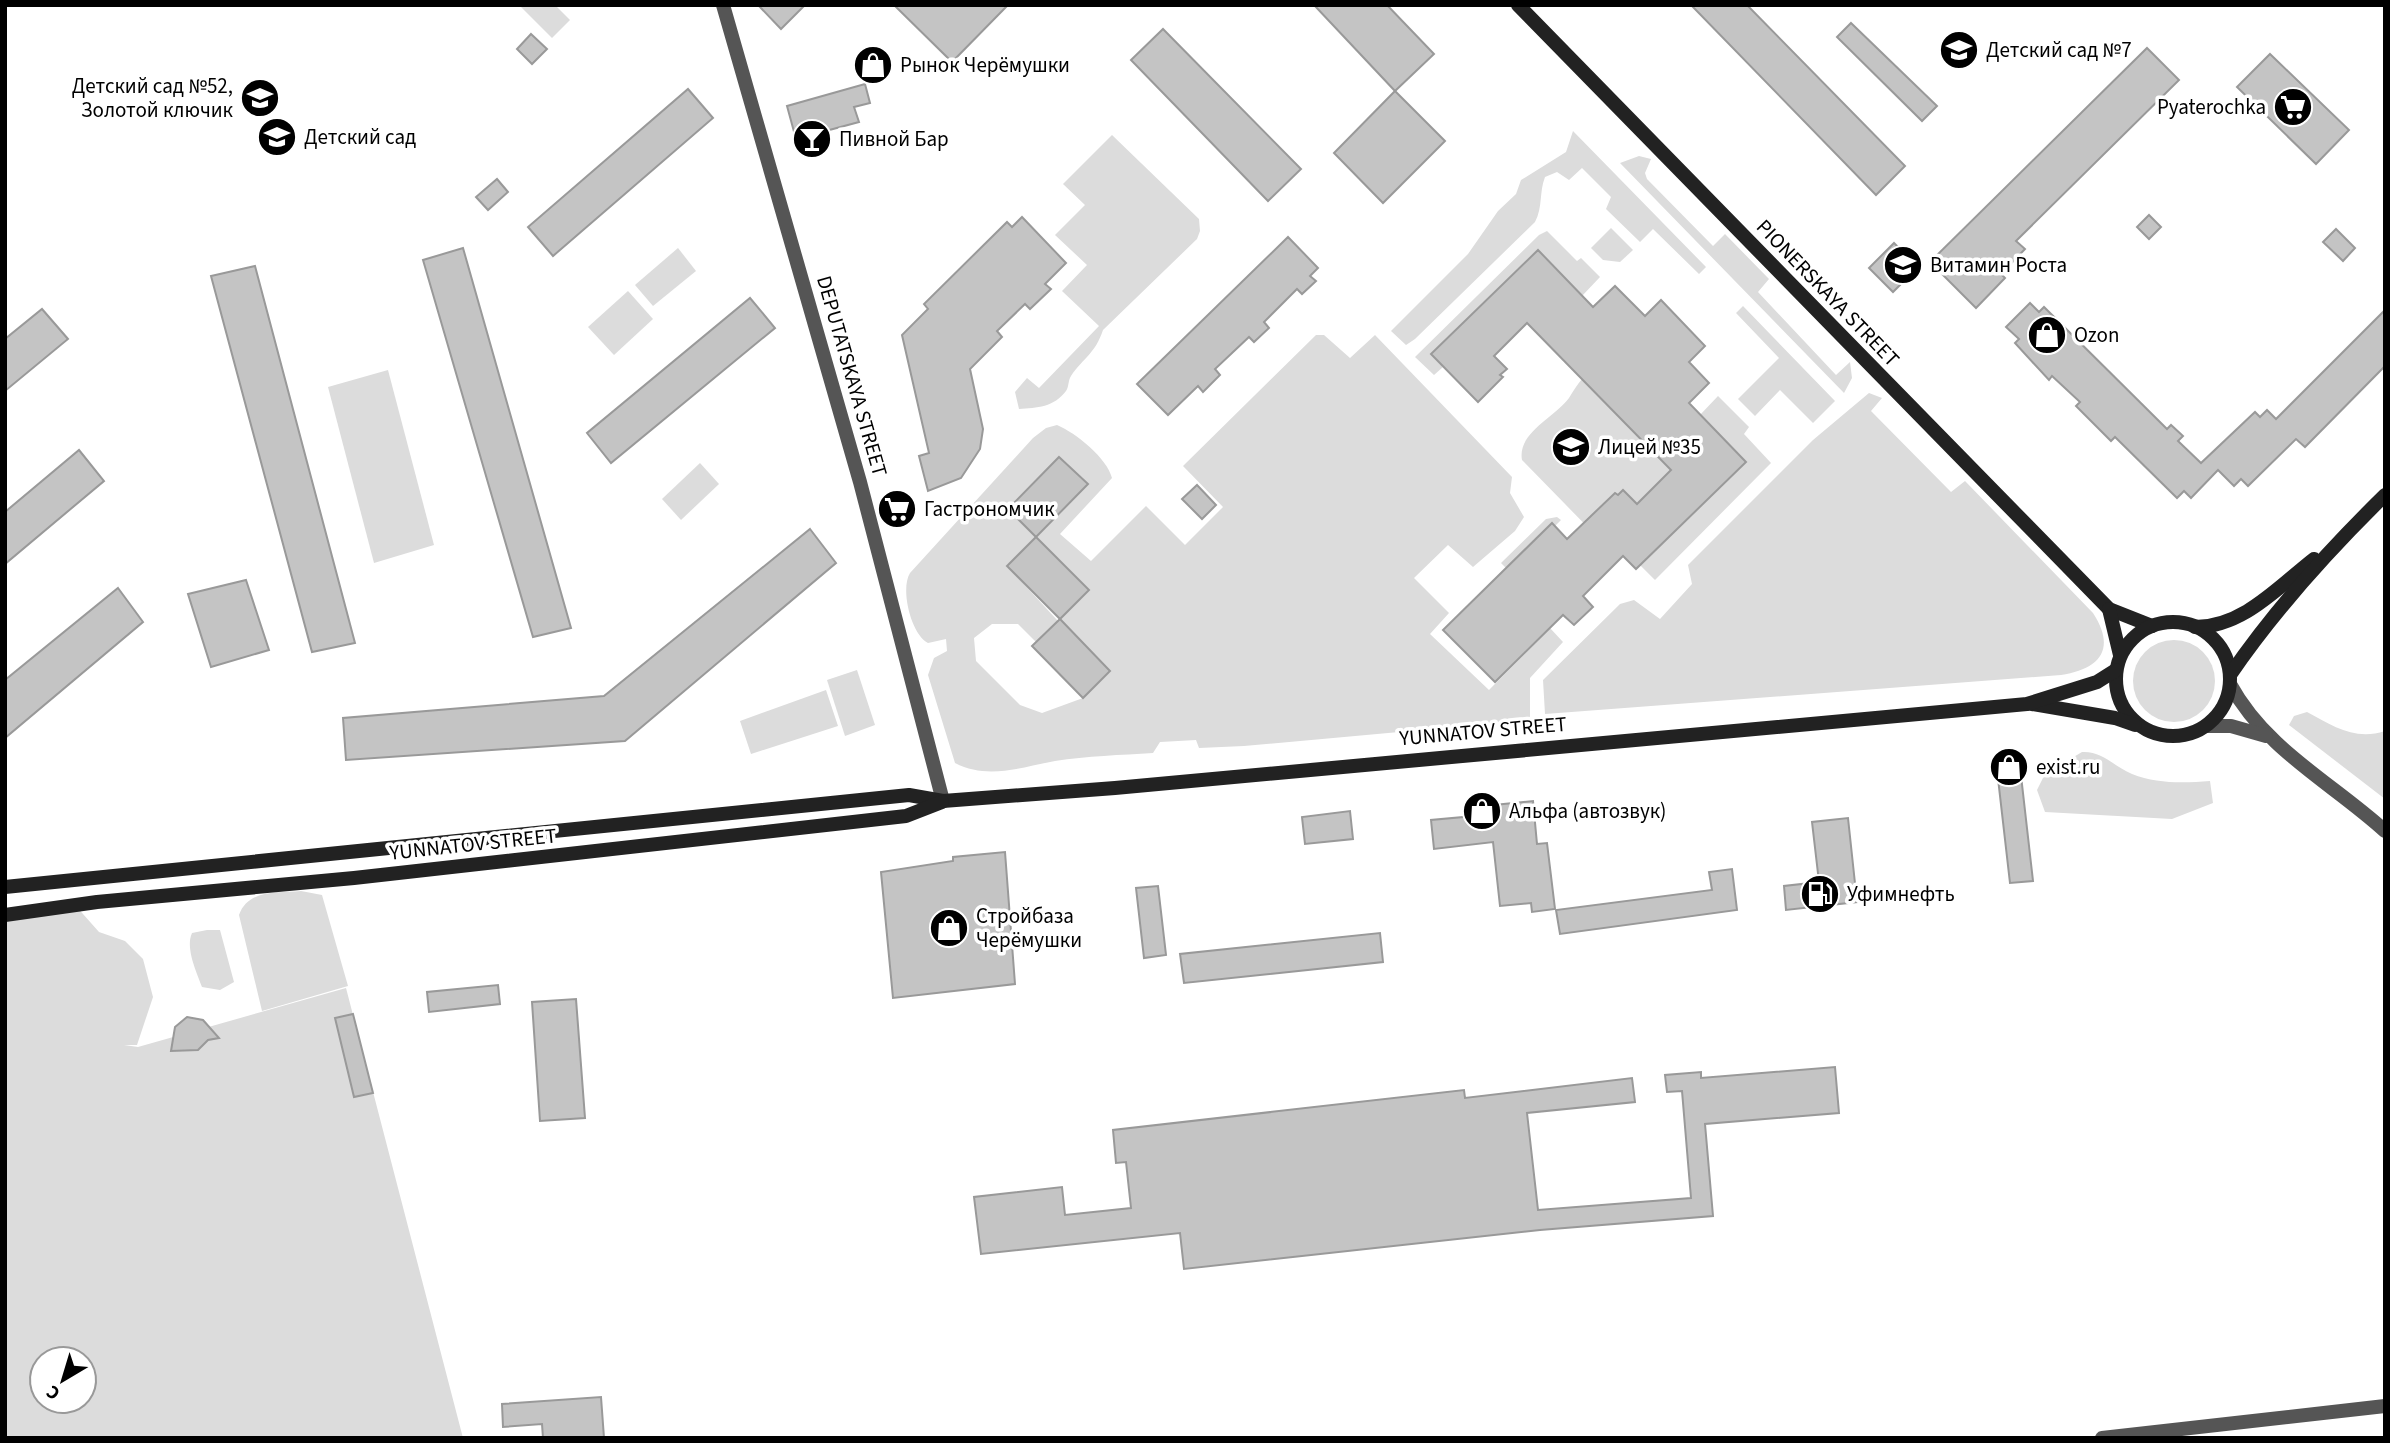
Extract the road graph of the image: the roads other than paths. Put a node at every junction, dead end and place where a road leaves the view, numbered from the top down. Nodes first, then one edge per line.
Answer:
1 (723, 5) edge
2 (1518, 5) edge
3 (2385, 495) edge
4 (2338, 541) junction
5 (2109, 609) junction
6 (2152, 626) junction
7 (2195, 626) junction
8 (2120, 655) junction
9 (2116, 670) junction
10 (2230, 679) junction
11 (2027, 704) junction
12 (2207, 726) junction
13 (2142, 727) junction
14 (2266, 736) junction
15 (943, 801) junction
16 (2385, 831) edge
17 (5, 887) edge
18 (5, 915) edge
19 (2385, 1406) edge
20 (2102, 1438) edge

1 - 15 street, DEPUTATSKAYA STREET
2 - 5 main road, PIONERSKAYA STREET
3 - 4 main road
4 - 7 main road
4 - 10 main road
5 - 6 main road, PIONERSKAYA STREET
5 - 8 main road
6 - 7 main road
6 - 8 main road
7 - 10 main road
8 - 9 main road
9 - 11 main road, YUNNATOV STREET
9 - 13 main road
10 - 12 main road
10 - 14 street
11 - 13 main road, YUNNATOV STREET
11 - 15 main road, YUNNATOV STREET
12 - 13 main road
12 - 14 street
14 - 16 street
15 - 17 main road, YUNNATOV STREET
15 - 18 main road, YUNNATOV STREET
19 - 20 street

